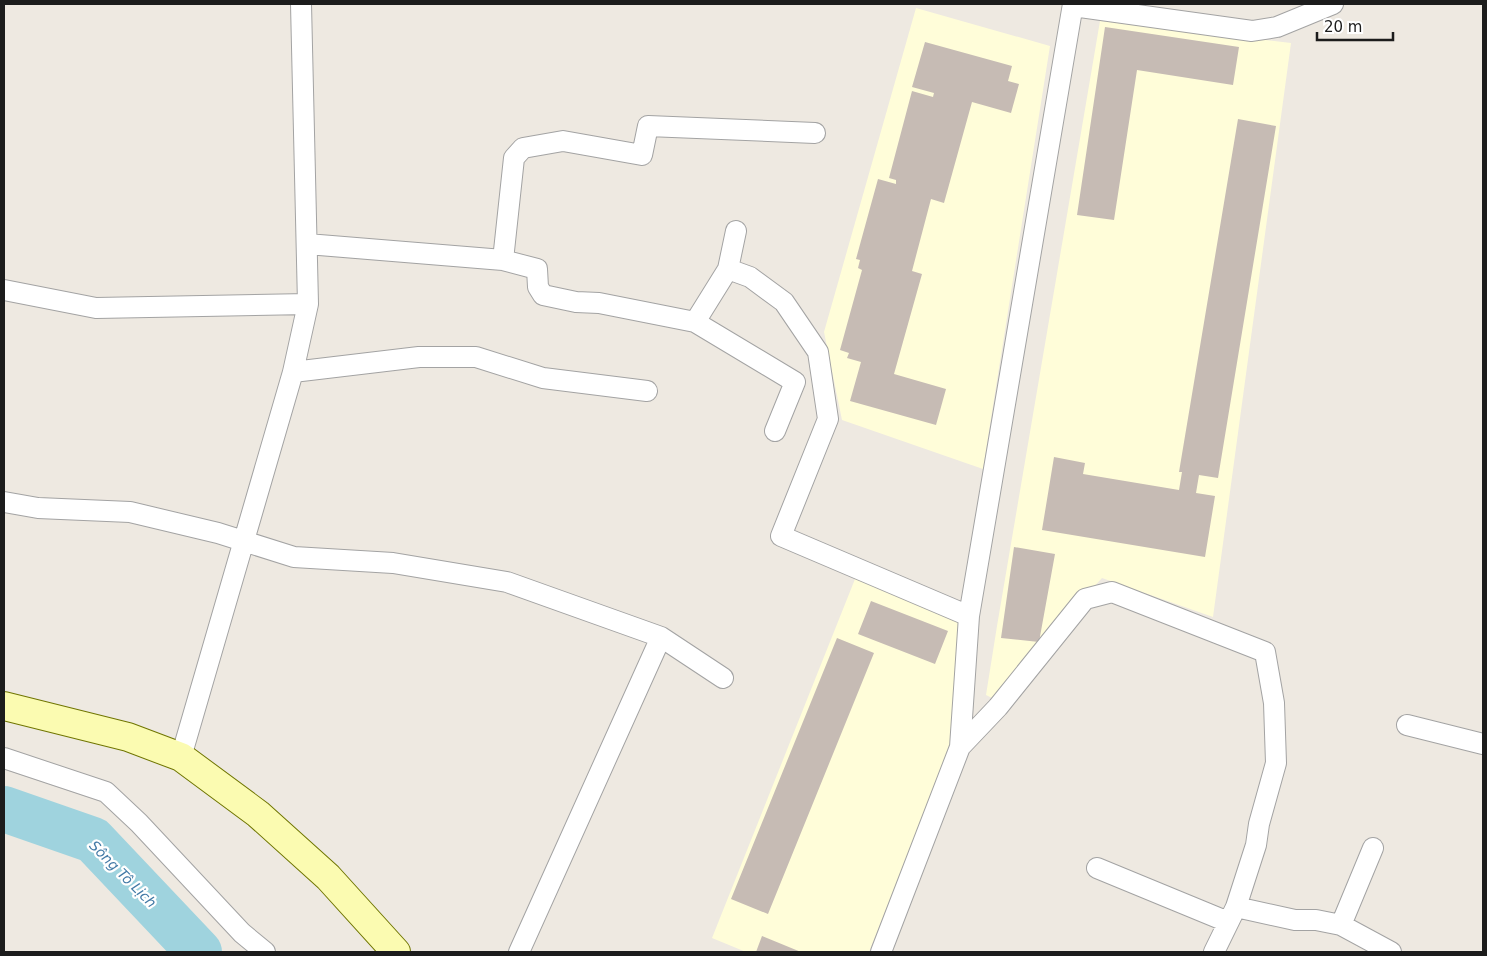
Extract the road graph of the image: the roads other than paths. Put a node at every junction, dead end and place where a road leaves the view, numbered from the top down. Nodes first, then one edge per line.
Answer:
1 (301, 4) edge
2 (1333, 4) edge
3 (1073, 5) edge
4 (815, 133) dead end
5 (736, 230) dead end
6 (307, 244) junction
7 (503, 260) junction
8 (728, 269) junction
9 (4, 290) edge
10 (308, 304) junction
11 (694, 322) junction
12 (293, 372) junction
13 (647, 392) dead end
14 (775, 430) dead end
15 (4, 502) edge
16 (244, 542) junction
17 (969, 616) junction
18 (662, 637) junction
19 (724, 678) dead end
20 (4, 706) edge
21 (1407, 725) dead end
22 (1483, 744) edge
23 (960, 747) junction
24 (181, 757) junction
25 (4, 758) edge
26 (1372, 848) dead end
27 (1098, 868) dead end
28 (1232, 914) junction
29 (1341, 925) junction
30 (265, 952) edge
31 (396, 952) edge
32 (519, 952) edge
33 (881, 952) edge
34 (1214, 952) edge
35 (1391, 952) edge

1 - 6 street
2 - 3 street
3 - 17 street
4 - 7 street
5 - 8 street
6 - 7 street
6 - 10 street
7 - 11 street
8 - 11 street
8 - 17 street
9 - 10 street
10 - 12 street
11 - 14 street
12 - 13 street
12 - 16 street
15 - 16 street
16 - 18 street
16 - 24 street
17 - 23 street
18 - 19 street
18 - 32 street
20 - 24 street
21 - 22 street
23 - 28 street
23 - 33 street
24 - 31 street
25 - 30 street
26 - 29 street
27 - 28 street
28 - 29 street
28 - 34 street
29 - 35 street

